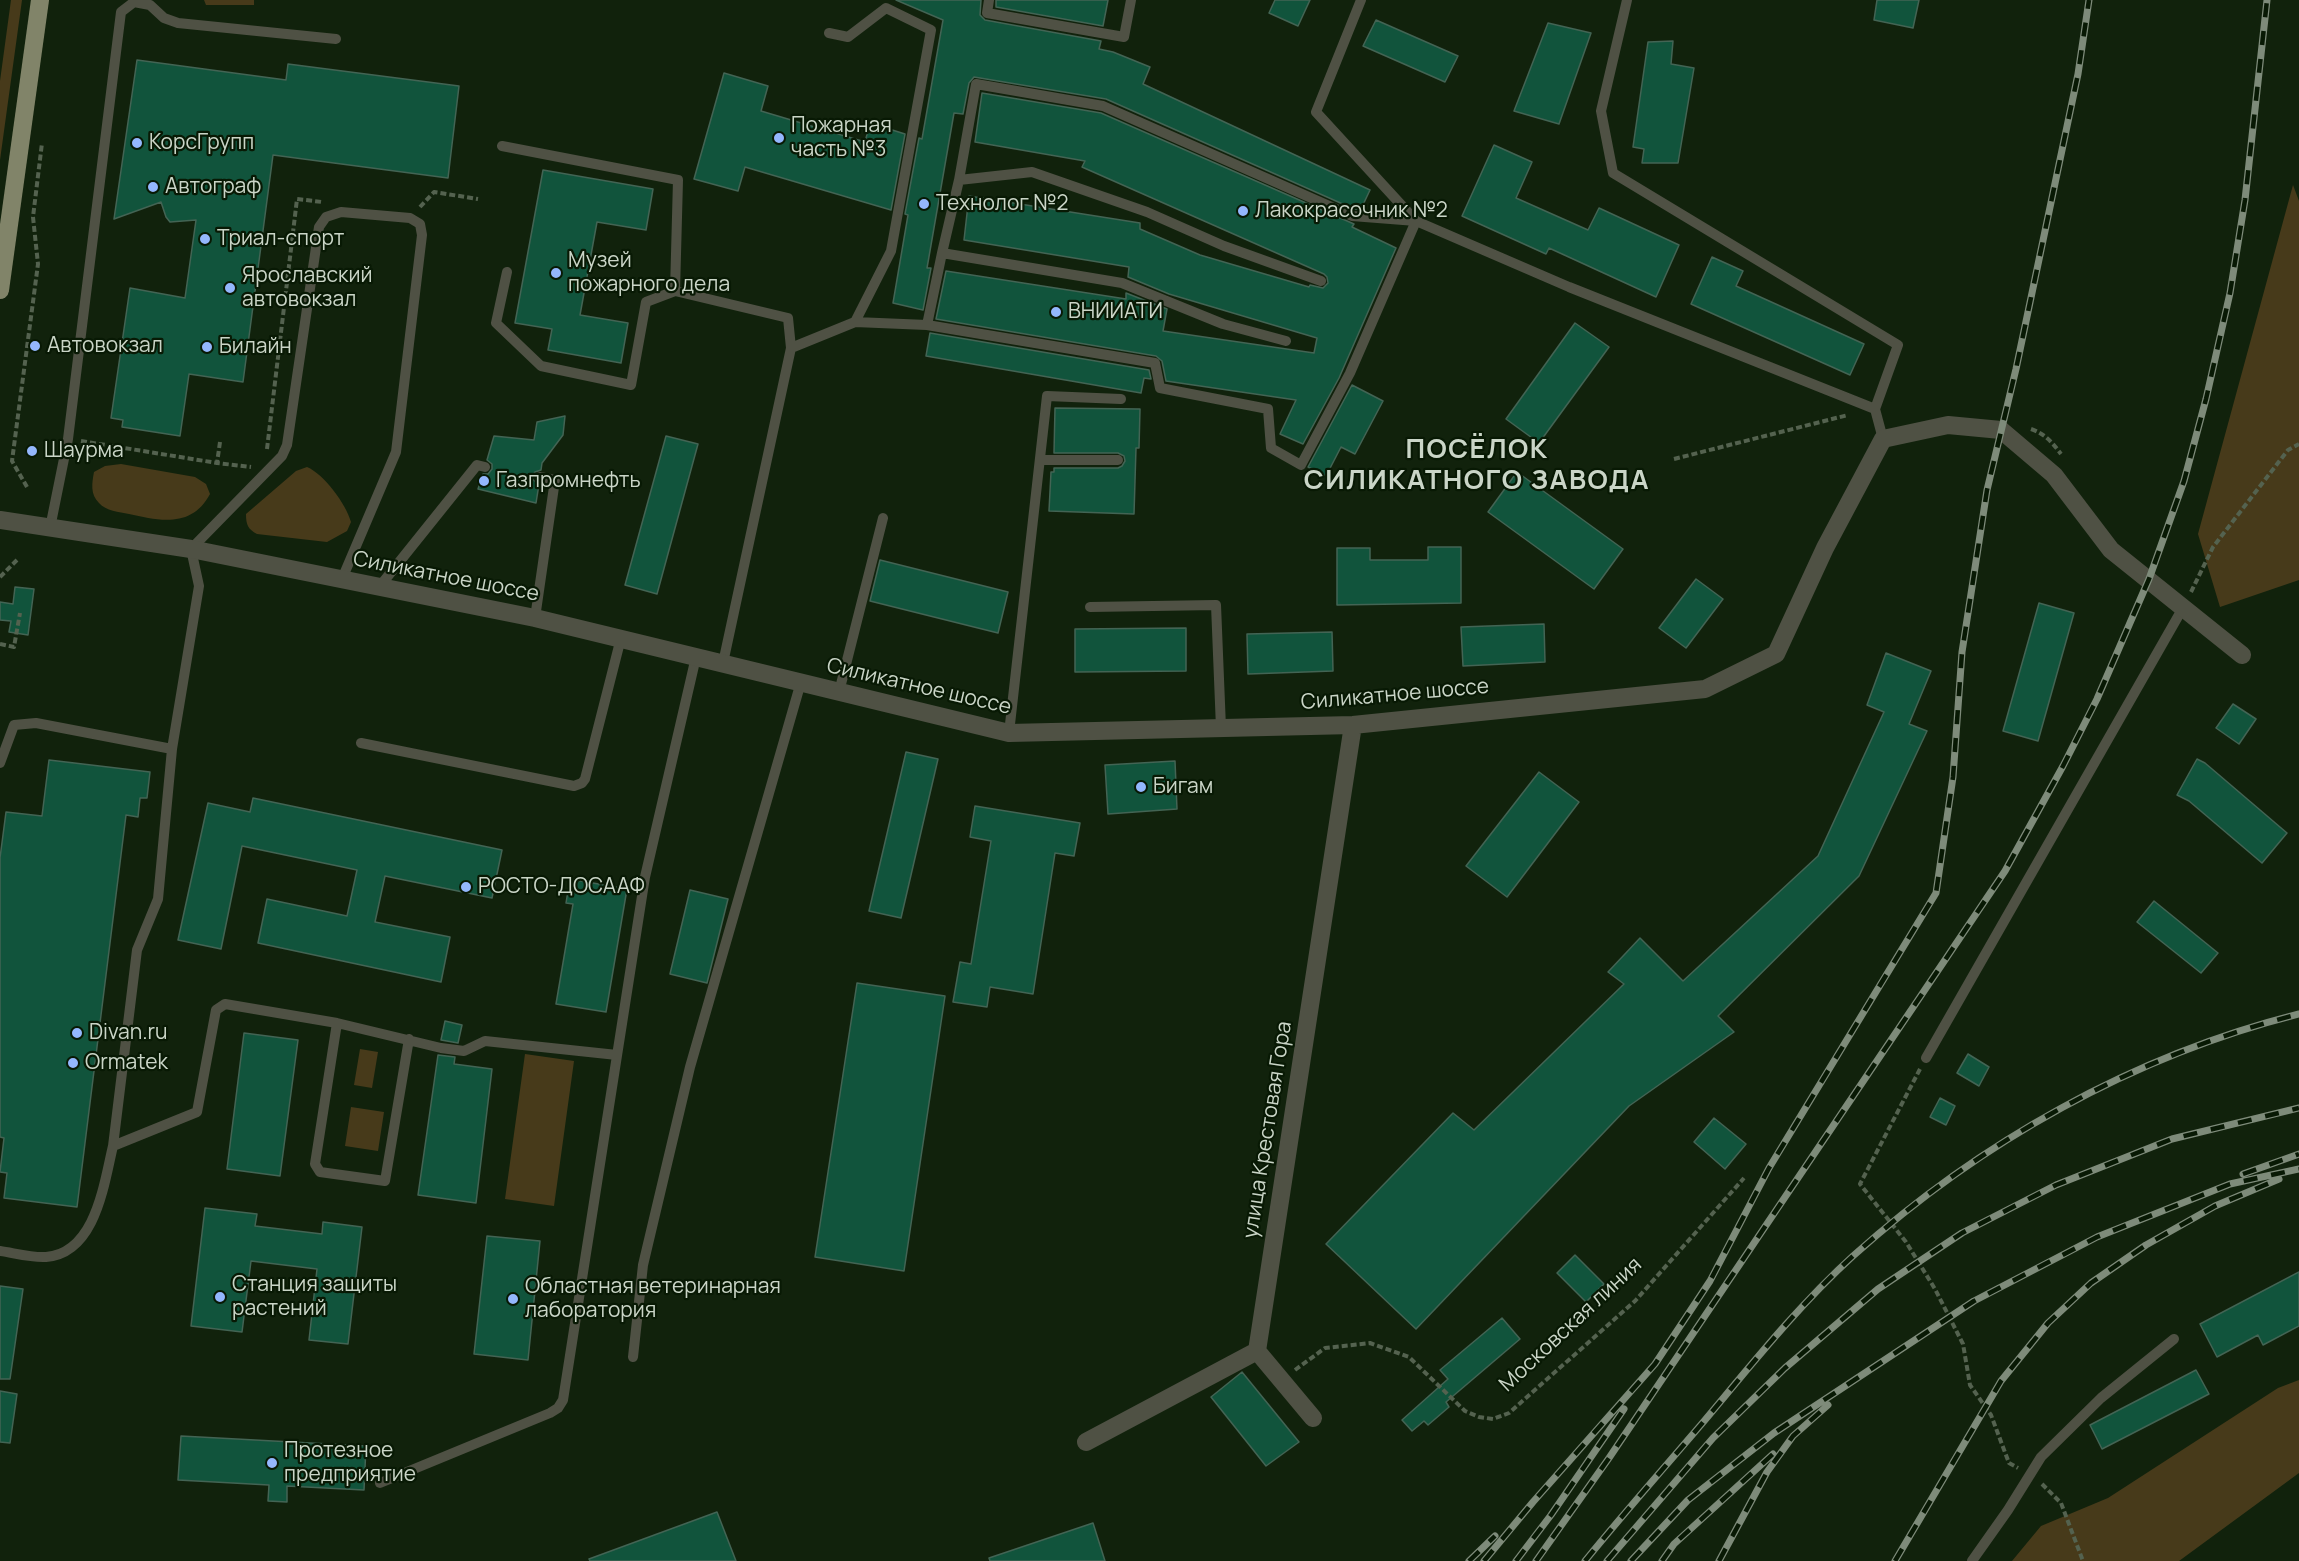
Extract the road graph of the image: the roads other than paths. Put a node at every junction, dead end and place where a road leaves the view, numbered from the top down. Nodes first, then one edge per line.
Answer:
1 (40, 0) edge
2 (989, 0) edge
3 (1131, 0) edge
4 (1361, 0) edge
5 (1627, 0) edge
6 (887, 4) edge
7 (829, 33) dead end
8 (336, 39) dead end
9 (502, 146) dead end
10 (960, 180) junction
11 (1416, 221) junction
12 (942, 253) junction
13 (507, 273) dead end
14 (1321, 280) dead end
15 (0, 290) edge
16 (675, 291) junction
17 (855, 322) junction
18 (927, 325) junction
19 (1286, 340) dead end
20 (791, 348) junction
21 (1121, 399) dead end
22 (1875, 409) junction
23 (1883, 440) junction
24 (1041, 460) junction
25 (1118, 460) dead end
26 (485, 467) dead end
27 (540, 477) dead end
28 (883, 518) dead end
29 (0, 520) edge
30 (50, 528) junction
31 (191, 549) junction
32 (342, 579) junction
33 (380, 586) junction
34 (2184, 606) junction
35 (1090, 607) dead end
36 (535, 618) junction
37 (621, 638) junction
38 (2242, 655) dead end
39 (696, 657) junction
40 (723, 663) junction
41 (801, 682) junction
42 (839, 692) junction
43 (1353, 725) junction
44 (1221, 728) junction
45 (1009, 733) junction
46 (362, 743) dead end
47 (172, 749) junction
48 (0, 763) edge
49 (337, 1023) junction
50 (409, 1039) junction
51 (617, 1055) junction
52 (1926, 1058) road end
53 (113, 1146) junction
54 (0, 1251) edge
55 (2174, 1339) dead end
56 (1257, 1351) junction
57 (633, 1357) dead end
58 (1313, 1418) dead end
59 (1086, 1442) dead end
60 (380, 1483) dead end
61 (1972, 1561) edge

1 - 15 main road
2 - 3 lane
4 - 11 lane
5 - 22 lane
6 - 7 lane
6 - 17 lane
8 - 30 lane
9 - 16 lane
10 - 11 lane
10 - 12 lane
10 - 14 lane
11 - 18 lane
11 - 22 lane
12 - 18 lane
12 - 19 lane
13 - 16 lane
16 - 20 lane
17 - 18 lane
17 - 20 lane
20 - 40 lane
21 - 24 lane
22 - 23 lane
23 - 34 street
23 - 43 street, Силикатное шоссе
24 - 25 lane
24 - 45 lane
26 - 33 lane
27 - 36 lane
28 - 42 lane
29 - 30 street, Силикатное шоссе
30 - 31 street, Силикатное шоссе
31 - 32 street, Силикатное шоссе
31 - 32 lane
31 - 47 lane
32 - 33 street, Силикатное шоссе
33 - 36 street, Силикатное шоссе
34 - 38 street
34 - 52 lane
35 - 44 lane
36 - 37 street, Силикатное шоссе
37 - 39 street, Силикатное шоссе
37 - 46 lane
39 - 40 street, Силикатное шоссе
39 - 51 lane
40 - 41 street, Силикатное шоссе
41 - 42 street, Силикатное шоссе
41 - 57 lane
42 - 45 street, Силикатное шоссе
43 - 44 street, Силикатное шоссе
43 - 56 street, улица Крестовая Гора
44 - 45 street, Силикатное шоссе
47 - 48 lane
47 - 53 lane
49 - 50 lane
49 - 50 lane
49 - 53 lane
50 - 51 lane
51 - 60 lane
53 - 54 lane
55 - 61 lane
56 - 58 street
56 - 59 street

